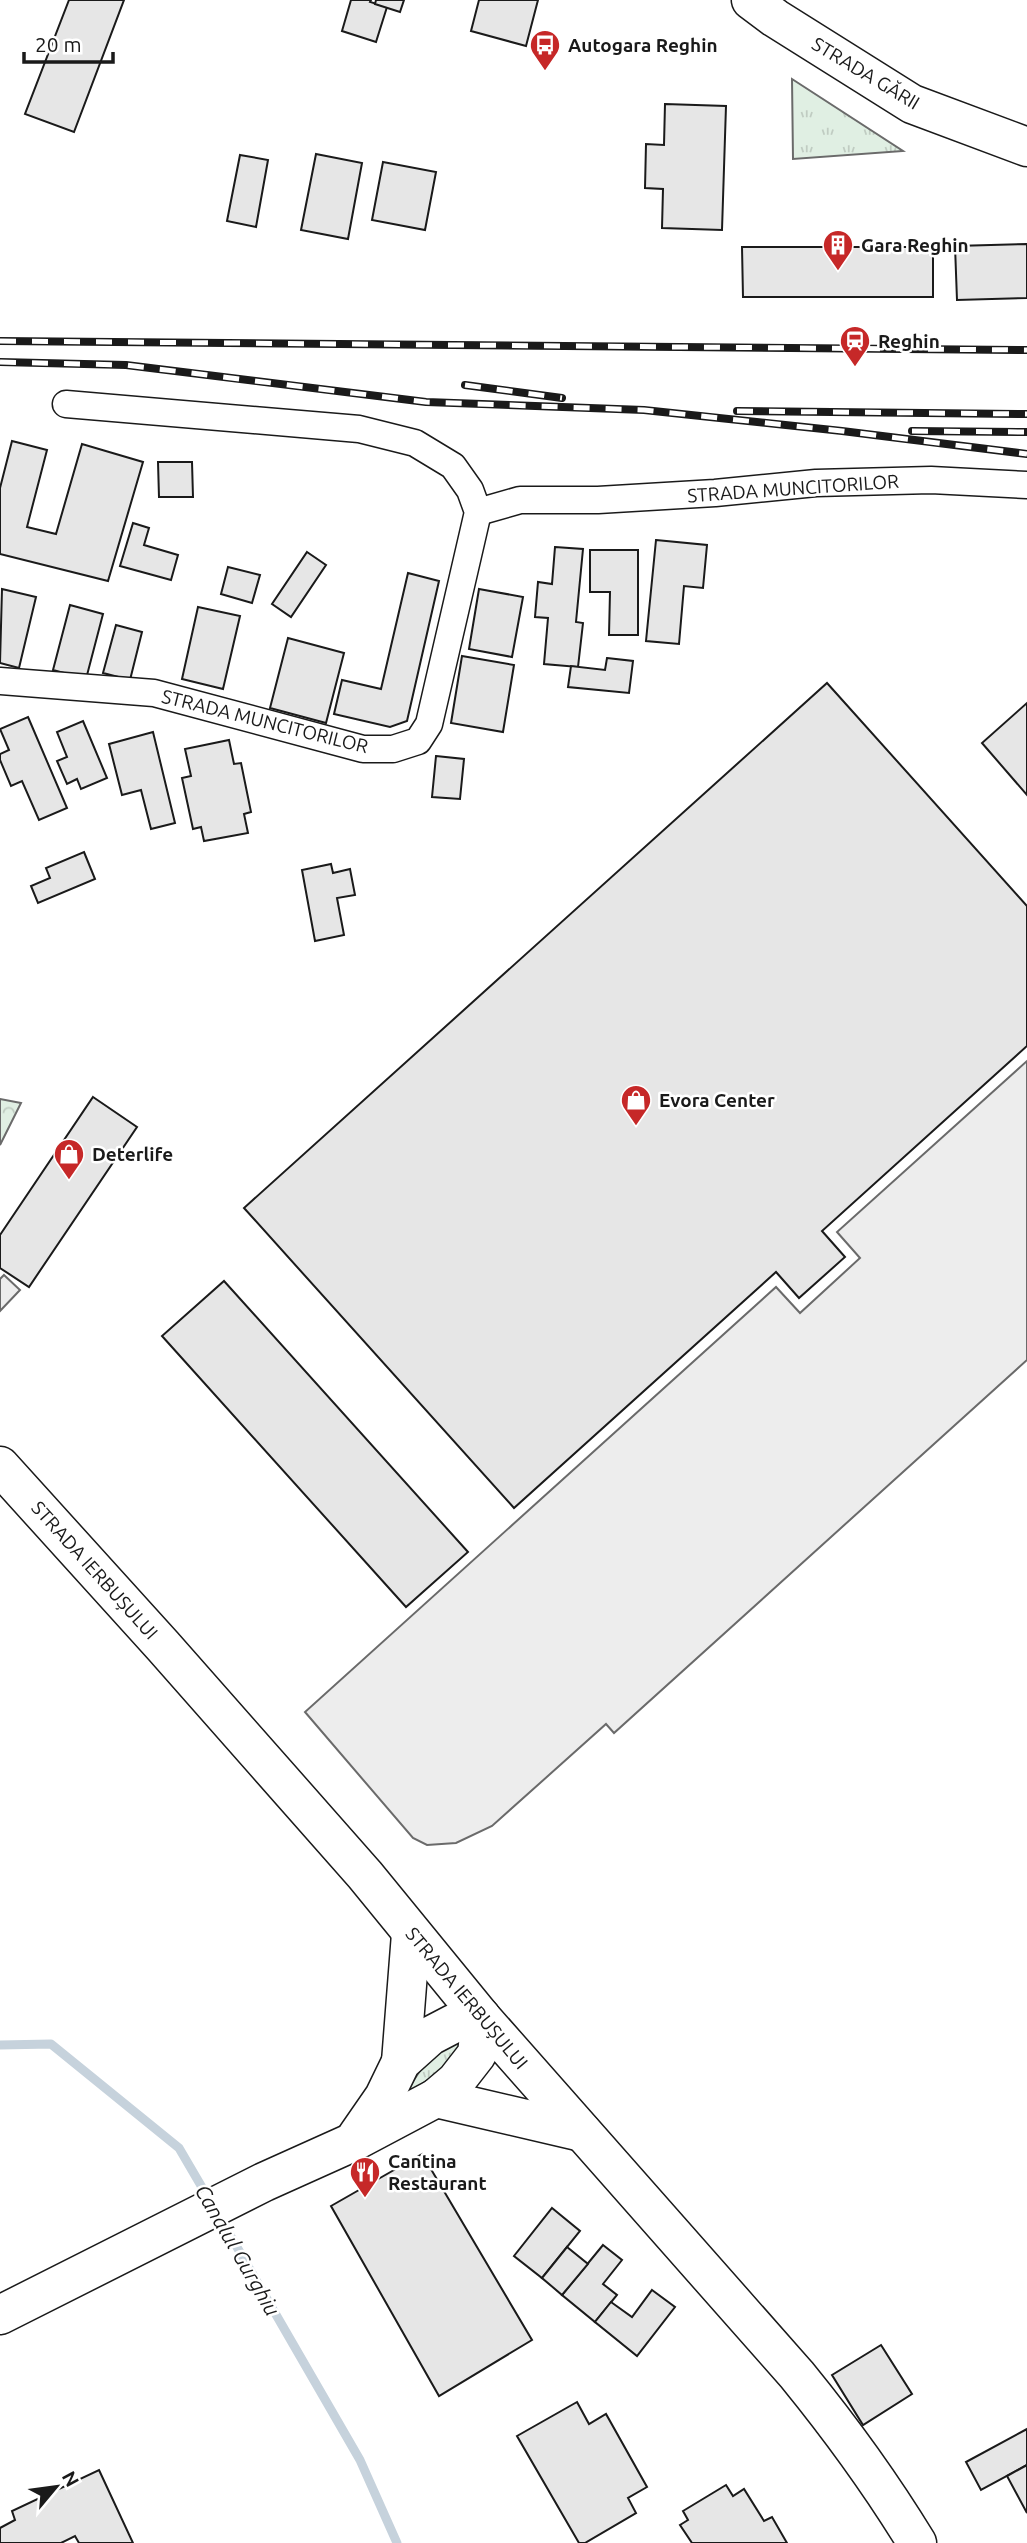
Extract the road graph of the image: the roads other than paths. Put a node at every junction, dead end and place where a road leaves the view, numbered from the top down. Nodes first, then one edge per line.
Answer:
1 (751, 0) edge
2 (1027, 148) edge
3 (66, 404) dead end
4 (1027, 485) edge
5 (478, 512) junction
6 (0, 681) edge
7 (0, 1466) edge
8 (411, 1934) junction
9 (481, 2017) junction
10 (401, 2062) junction
11 (436, 2098) junction
12 (582, 2132) junction
13 (353, 2142) junction
14 (0, 2315) edge
15 (917, 2543) edge

1 - 2 main road, STRADA GĂRII
3 - 5 street
4 - 5 street, STRADA MUNCITORILOR
5 - 6 street, STRADA MUNCITORILOR
7 - 8 main road, STRADA IERBUȘULUI
8 - 9 main road, STRADA IERBUȘULUI
8 - 10 main road
9 - 10 main road
9 - 11 main road
9 - 12 main road, STRADA IERBUȘULUI
10 - 13 main road
11 - 12 main road
11 - 13 main road
12 - 15 main road, STRADA IERBUȘULUI
13 - 14 main road

